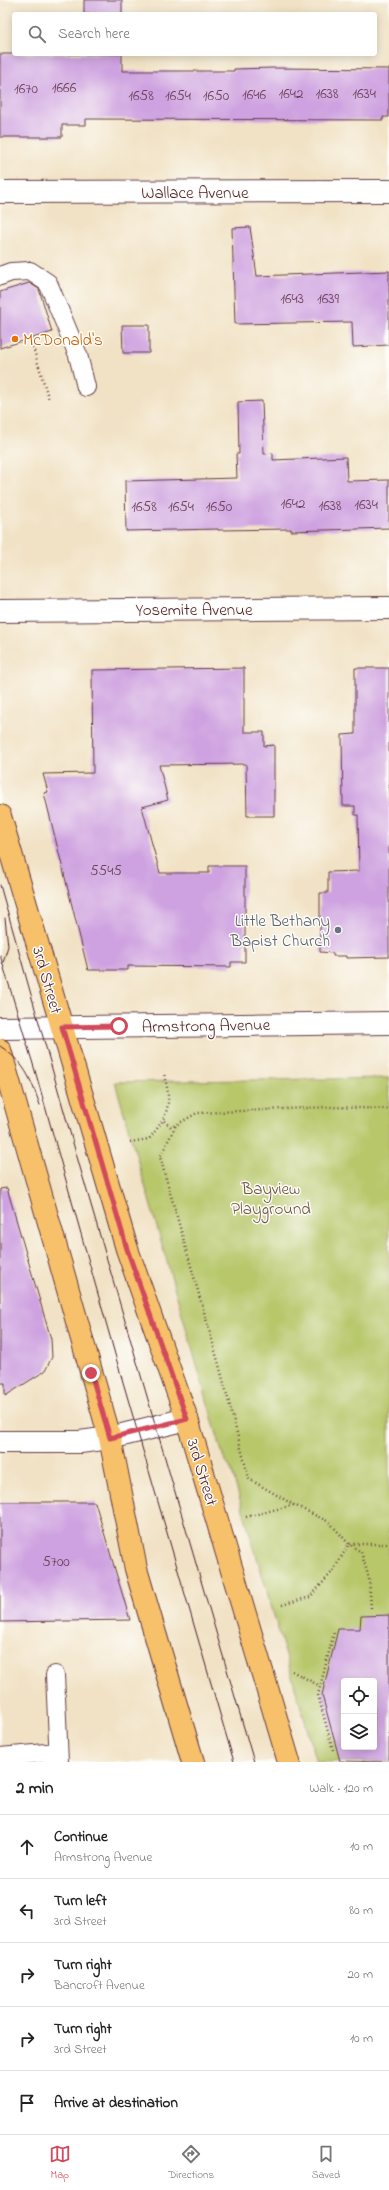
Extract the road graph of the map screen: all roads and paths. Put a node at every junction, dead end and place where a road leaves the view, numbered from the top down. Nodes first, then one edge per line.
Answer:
1 (389, 191) edge
2 (0, 192) edge
3 (0, 276) edge
4 (33, 347) dead end
5 (86, 387) dead end
6 (50, 400) dead end
7 (389, 608) edge
8 (0, 611) edge
9 (0, 816) edge
10 (389, 1023) edge
11 (62, 1027) junction
12 (0, 1028) edge
13 (0, 1050) edge
14 (164, 1074) dead end
15 (389, 1109) edge
16 (164, 1121) junction
17 (176, 1125) junction
18 (130, 1142) dead end
19 (187, 1419) junction
20 (110, 1438) junction
21 (0, 1442) edge
22 (294, 1505) junction
23 (219, 1526) junction
24 (349, 1544) junction
25 (389, 1544) edge
26 (282, 1604) dead end
27 (370, 1608) dead end
28 (334, 1632) dead end
29 (55, 1674) dead end
30 (333, 1750) dead end
31 (0, 1757) edge
32 (58, 1757) edge
33 (192, 1762) edge
34 (288, 1762) edge

1 - 2 street, Wallace Avenue
3 - 5 lane
4 - 6 path
7 - 8 street, Yosemite Avenue
9 - 11 main road, 3rd Street
10 - 11 street, Armstrong Avenue
11 - 12 street, Armstrong Avenue
11 - 19 main road, 3rd Street
13 - 20 main road
14 - 16 path
15 - 17 path
16 - 17 path
16 - 18 path
17 - 22 path
19 - 20 street
19 - 23 main road, 3rd Street
20 - 21 street
20 - 33 main road
22 - 23 path
22 - 24 path
23 - 34 main road, 3rd Street
24 - 25 path
24 - 26 path
24 - 27 path
28 - 30 path
29 - 32 lane
31 - 32 lane

